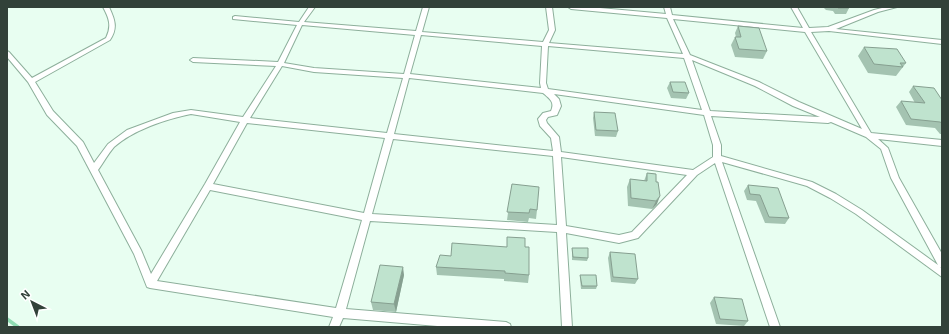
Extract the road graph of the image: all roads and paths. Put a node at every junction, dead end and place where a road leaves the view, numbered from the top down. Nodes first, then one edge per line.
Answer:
1 (106, 7) edge
2 (312, 7) edge
3 (426, 7) edge
4 (549, 7) edge
5 (571, 7) edge
6 (667, 7) edge
7 (794, 7) edge
8 (894, 7) edge
9 (669, 17) junction
10 (235, 18) dead end
11 (300, 24) junction
12 (829, 29) junction
13 (807, 30) junction
14 (418, 32) junction
15 (942, 42) edge
16 (545, 44) junction
17 (7, 53) edge
18 (687, 56) junction
19 (192, 60) dead end
20 (280, 64) junction
21 (406, 76) junction
22 (32, 81) junction
23 (545, 91) junction
24 (707, 113) junction
25 (245, 120) junction
26 (835, 120) junction
27 (869, 135) junction
28 (390, 136) junction
29 (942, 143) edge
30 (557, 154) junction
31 (717, 158) junction
32 (94, 170) junction
33 (694, 173) junction
34 (208, 186) junction
35 (367, 217) junction
36 (562, 229) junction
37 (942, 263) edge
38 (942, 273) edge
39 (150, 284) junction
40 (340, 313) junction
41 (334, 327) edge
42 (506, 327) edge
43 (567, 327) edge
44 (775, 327) edge

1 - 22 street
2 - 11 street
3 - 14 street
4 - 16 street
5 - 9 street
6 - 9 street
7 - 13 street
8 - 12 street
9 - 13 street
9 - 18 street
10 - 11 street
11 - 14 street
11 - 20 street
12 - 13 street
12 - 15 street
13 - 27 street
14 - 16 street
14 - 21 street
16 - 18 street
16 - 23 street
17 - 22 street
18 - 24 street
18 - 26 street
19 - 20 street
20 - 21 street
20 - 25 street
21 - 23 street
21 - 28 street
22 - 32 street
23 - 24 street
23 - 30 street
24 - 26 street
24 - 31 street
25 - 28 street
25 - 32 street
25 - 34 street
26 - 27 street
27 - 29 street
27 - 37 street
28 - 30 street
28 - 35 street
30 - 33 street
30 - 36 street
31 - 33 street
31 - 38 street
31 - 44 street
32 - 39 street
33 - 36 street
34 - 35 street
34 - 39 street
35 - 36 street
35 - 40 street
36 - 43 street
39 - 40 street
40 - 41 street
40 - 42 street

